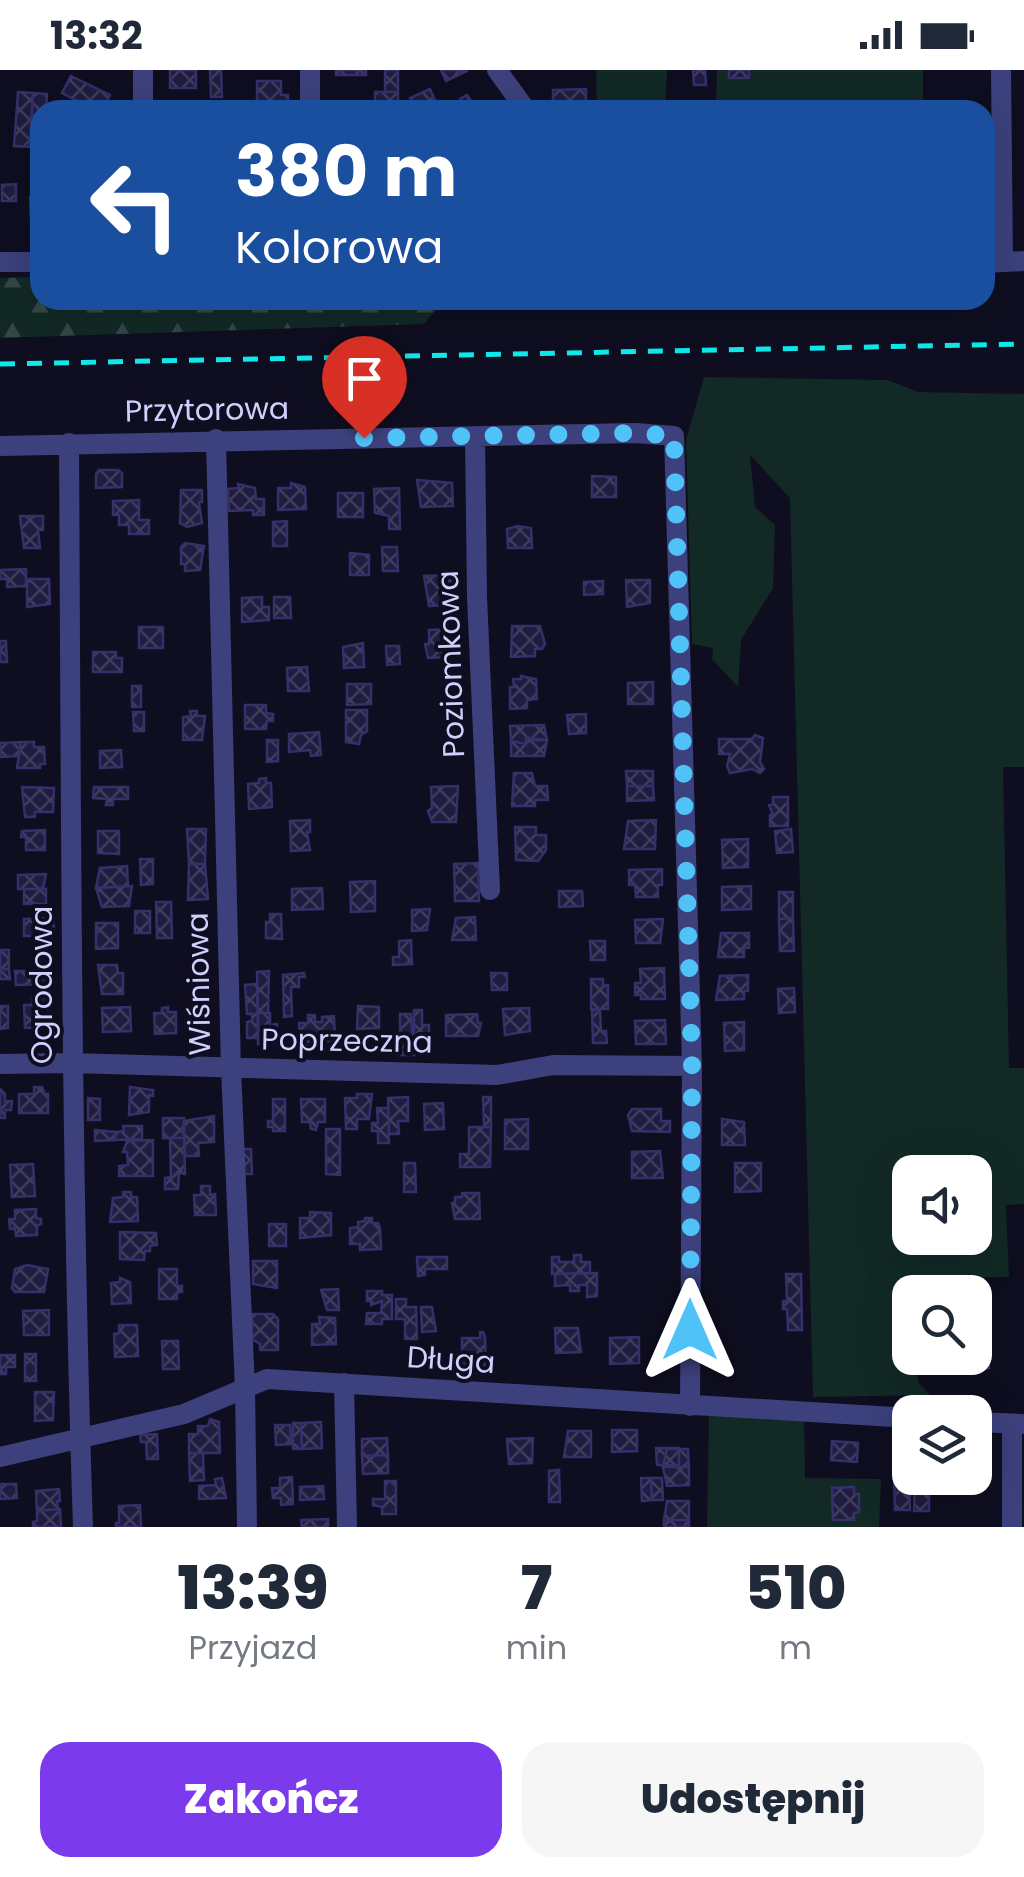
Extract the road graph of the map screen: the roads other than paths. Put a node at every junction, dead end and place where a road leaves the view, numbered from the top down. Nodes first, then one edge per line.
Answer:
1 (142, 70) edge
2 (310, 70) edge
3 (497, 70) edge
4 (1001, 70) edge
5 (143, 100) edge
6 (310, 100) edge
7 (519, 100) edge
8 (0, 262) edge
9 (30, 262) edge
10 (1004, 262) edge
11 (475, 436) junction
12 (216, 440) junction
13 (68, 443) junction
14 (0, 446) edge
15 (490, 890) dead end
16 (72, 1063) junction
17 (0, 1064) edge
18 (692, 1066) junction
19 (230, 1069) junction
20 (344, 1383) junction
21 (245, 1389) junction
22 (690, 1406) junction
23 (892, 1417) edge
24 (992, 1423) edge
25 (1018, 1424) edge
26 (80, 1437) junction
27 (0, 1456) edge
28 (83, 1527) edge
29 (246, 1527) edge
30 (347, 1527) edge
31 (1012, 1527) edge

1 - 5 street
2 - 6 street
3 - 7 street
4 - 10 street
8 - 9 street
11 - 12 street, Przytorowa
11 - 15 street, Poziomkowa
11 - 18 street, Przytorowa
12 - 13 street, Przytorowa
12 - 19 street, Wiśniowa
13 - 14 street, Przytorowa
13 - 16 street, Ogrodowa
16 - 17 street, Poprzeczna
16 - 19 street, Poprzeczna
16 - 26 street, Ogrodowa
18 - 19 street, Poprzeczna
18 - 22 street
19 - 21 street, Wiśniowa
20 - 21 street, Długa
20 - 22 street, Długa
20 - 30 street
21 - 26 street, Długa
21 - 29 street, Wiśniowa
22 - 23 street, Długa
24 - 25 street
25 - 31 street
26 - 27 street, Długa
26 - 28 street, Ogrodowa

